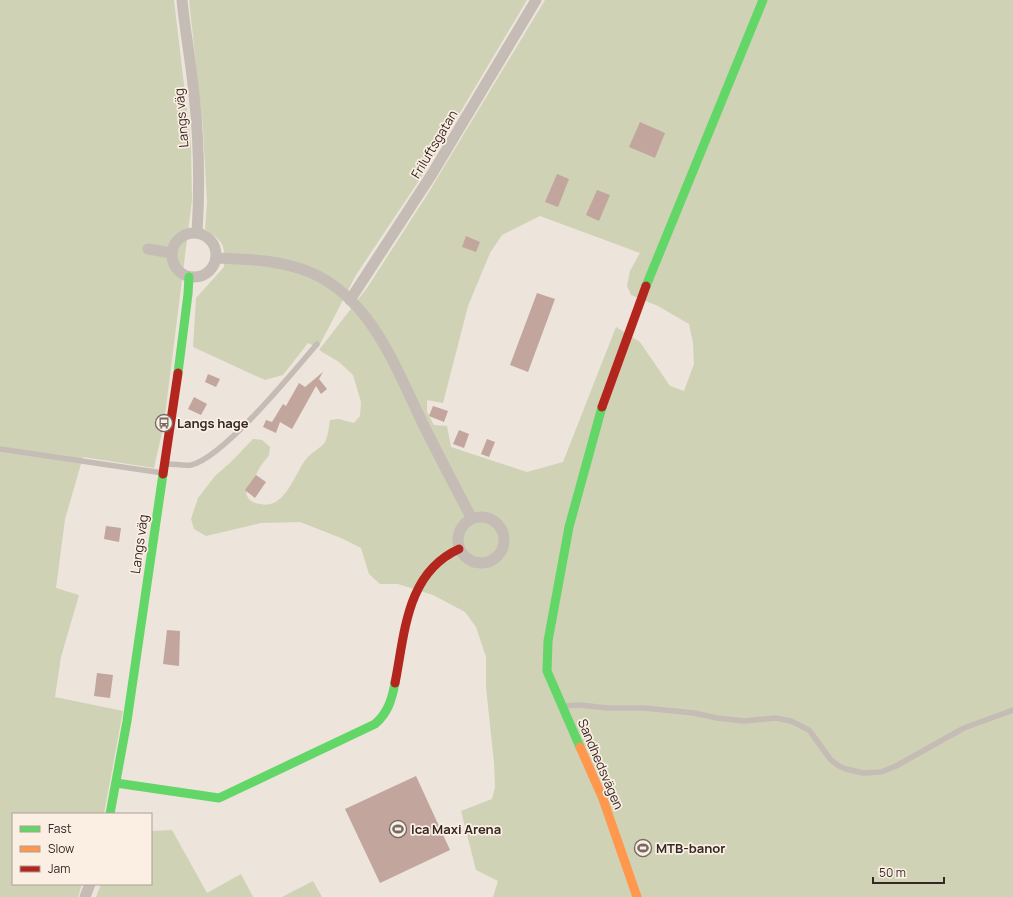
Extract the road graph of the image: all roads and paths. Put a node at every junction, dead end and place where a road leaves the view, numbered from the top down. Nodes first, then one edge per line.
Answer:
1 (182, 0) edge
2 (536, 0) edge
3 (763, 0) edge
4 (197, 233) junction
5 (148, 249) dead end
6 (172, 253) junction
7 (216, 258) junction
8 (189, 277) junction
9 (350, 300) junction
10 (317, 344) dead end
11 (0, 449) edge
12 (164, 464) junction
13 (163, 473) junction
14 (472, 518) junction
15 (459, 549) junction
16 (562, 707) junction
17 (1013, 710) edge
18 (116, 783) junction
19 (110, 813) edge
20 (90, 885) edge
21 (85, 897) edge
22 (637, 897) edge

1 - 4 street, Langs väg
2 - 9 street, Friluftsgatan
3 - 16 street, Sandhedsvägen
4 - 6 street
4 - 7 street
5 - 6 street
6 - 8 street
7 - 8 street
7 - 9 street
8 - 12 street, Langs väg
9 - 14 street
10 - 12 lane
11 - 13 lane
12 - 13 street, Langs väg
13 - 18 street, Langs väg
14 - 15 street
14 - 15 street
15 - 18 street
16 - 17 lane
16 - 22 street, Sandhedsvägen
18 - 19 street, Langs väg
20 - 21 street

